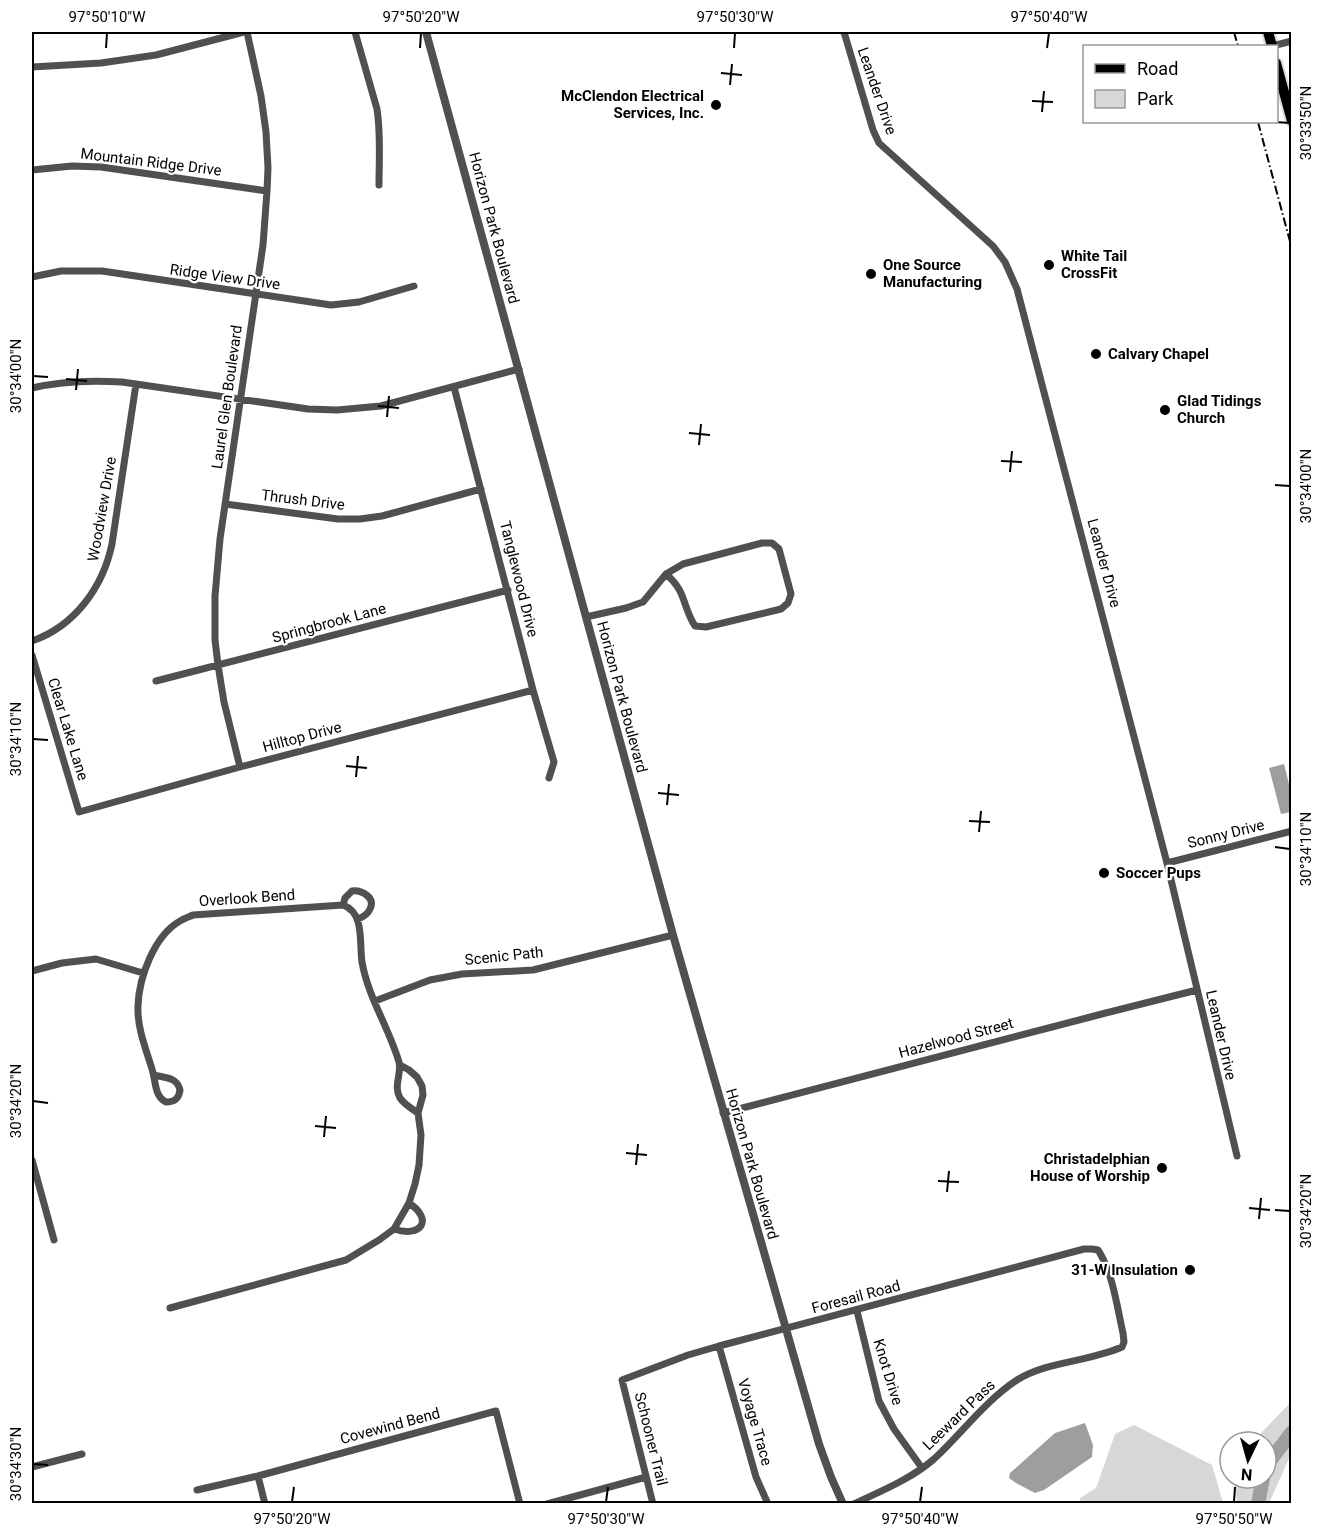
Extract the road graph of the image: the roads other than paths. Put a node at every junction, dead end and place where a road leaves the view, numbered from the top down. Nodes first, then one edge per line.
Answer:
1 (245, 32) edge
2 (355, 32) edge
3 (426, 32) edge
4 (843, 32) edge
5 (1292, 41) edge
6 (1276, 45) edge
7 (32, 67) edge
8 (1278, 70) edge
9 (1292, 121) edge
10 (32, 170) edge
11 (379, 185) dead end
12 (267, 191) junction
13 (32, 278) edge
14 (414, 286) dead end
15 (256, 294) junction
16 (519, 369) junction
17 (136, 384) junction
18 (454, 387) junction
19 (32, 388) edge
20 (240, 399) junction
21 (481, 489) junction
22 (225, 504) junction
23 (666, 574) junction
24 (508, 590) junction
25 (586, 617) junction
26 (32, 641) edge
27 (32, 655) edge
28 (218, 665) junction
29 (156, 681) dead end
30 (533, 690) junction
31 (240, 767) junction
32 (549, 778) dead end
33 (79, 812) joint
34 (1292, 831) edge
35 (1167, 863) junction
36 (343, 905) junction
37 (358, 919) junction
38 (674, 935) junction
39 (32, 971) edge
40 (143, 973) junction
41 (1197, 990) junction
42 (375, 1001) junction
43 (400, 1065) junction
44 (154, 1075) junction
45 (418, 1113) junction
46 (723, 1113) junction
47 (1237, 1156) dead end
48 (32, 1160) edge
49 (35, 1190) edge
50 (409, 1203) junction
51 (394, 1229) junction
52 (54, 1240) dead end
53 (171, 1308) dead end
54 (857, 1311) junction
55 (786, 1329) junction
56 (719, 1346) junction
57 (1122, 1347) joint
58 (622, 1380) joint
59 (82, 1454) dead end
60 (32, 1467) edge
61 (922, 1468) junction
62 (258, 1476) junction
63 (646, 1477) junction
64 (197, 1490) dead end
65 (265, 1503) edge
66 (520, 1503) edge
67 (547, 1503) edge
68 (653, 1503) edge
69 (768, 1503) edge
70 (843, 1503) edge
71 (854, 1503) edge

1 - 7 street
1 - 12 street, Laurel Glen Boulevard
2 - 11 street
3 - 16 street, Horizon Park Boulevard
4 - 35 street, Leander Drive
5 - 6 street
8 - 9 main road
10 - 12 street, Mountain Ridge Drive
12 - 15 street, Laurel Glen Boulevard
13 - 15 street, Ridge View Drive
14 - 15 street, Ridge View Drive
15 - 20 street, Laurel Glen Boulevard
16 - 18 street
16 - 25 street, Horizon Park Boulevard
17 - 19 street
17 - 20 street
17 - 26 street, Woodview Drive
18 - 20 street
18 - 21 street, Tanglewood Drive
20 - 22 street, Laurel Glen Boulevard
21 - 22 street, Thrush Drive
21 - 24 street, Tanglewood Drive
22 - 28 street, Laurel Glen Boulevard
23 - 23 street
23 - 25 street
24 - 28 street, Springbrook Lane
24 - 30 street, Tanglewood Drive
25 - 38 street, Horizon Park Boulevard
27 - 33 street, Clear Lake Lane
28 - 29 street, Springbrook Lane
28 - 31 street, Laurel Glen Boulevard
30 - 31 street, Hilltop Drive
30 - 32 street, Tanglewood Drive
31 - 33 street, Hilltop Drive
34 - 35 street, Sonny Drive
35 - 41 street, Leander Drive
36 - 37 street
36 - 37 street, Overlook Bend
36 - 40 street, Overlook Bend
37 - 42 street, Overlook Bend
38 - 42 street, Scenic Path
38 - 46 street, Horizon Park Boulevard
39 - 40 street
40 - 44 street, Overlook Bend
41 - 46 street, Hazelwood Street
41 - 47 street, Leander Drive
42 - 43 street, Overlook Bend
43 - 45 street, Overlook Bend
43 - 45 street, Overlook Bend
44 - 44 street, Overlook Bend
45 - 50 street, Overlook Bend
46 - 55 street, Horizon Park Boulevard
48 - 49 street
49 - 52 street
50 - 51 street, Overlook Bend
50 - 51 street, Overlook Bend
51 - 53 street, Overlook Bend
54 - 55 street, Foresail Road
54 - 57 street, Foresail Road
54 - 61 street, Knot Drive
55 - 56 street, Foresail Road
55 - 70 street, Horizon Park Boulevard
56 - 58 street, Foresail Road
56 - 69 street, Voyage Trace
57 - 61 street, Leeward Pass
58 - 63 street, Schooner Trail
59 - 60 street
61 - 71 street, Leeward Pass
62 - 64 street, Covewind Bend
62 - 65 street
62 - 66 street, Covewind Bend
63 - 67 street
63 - 68 street, Schooner Trail

